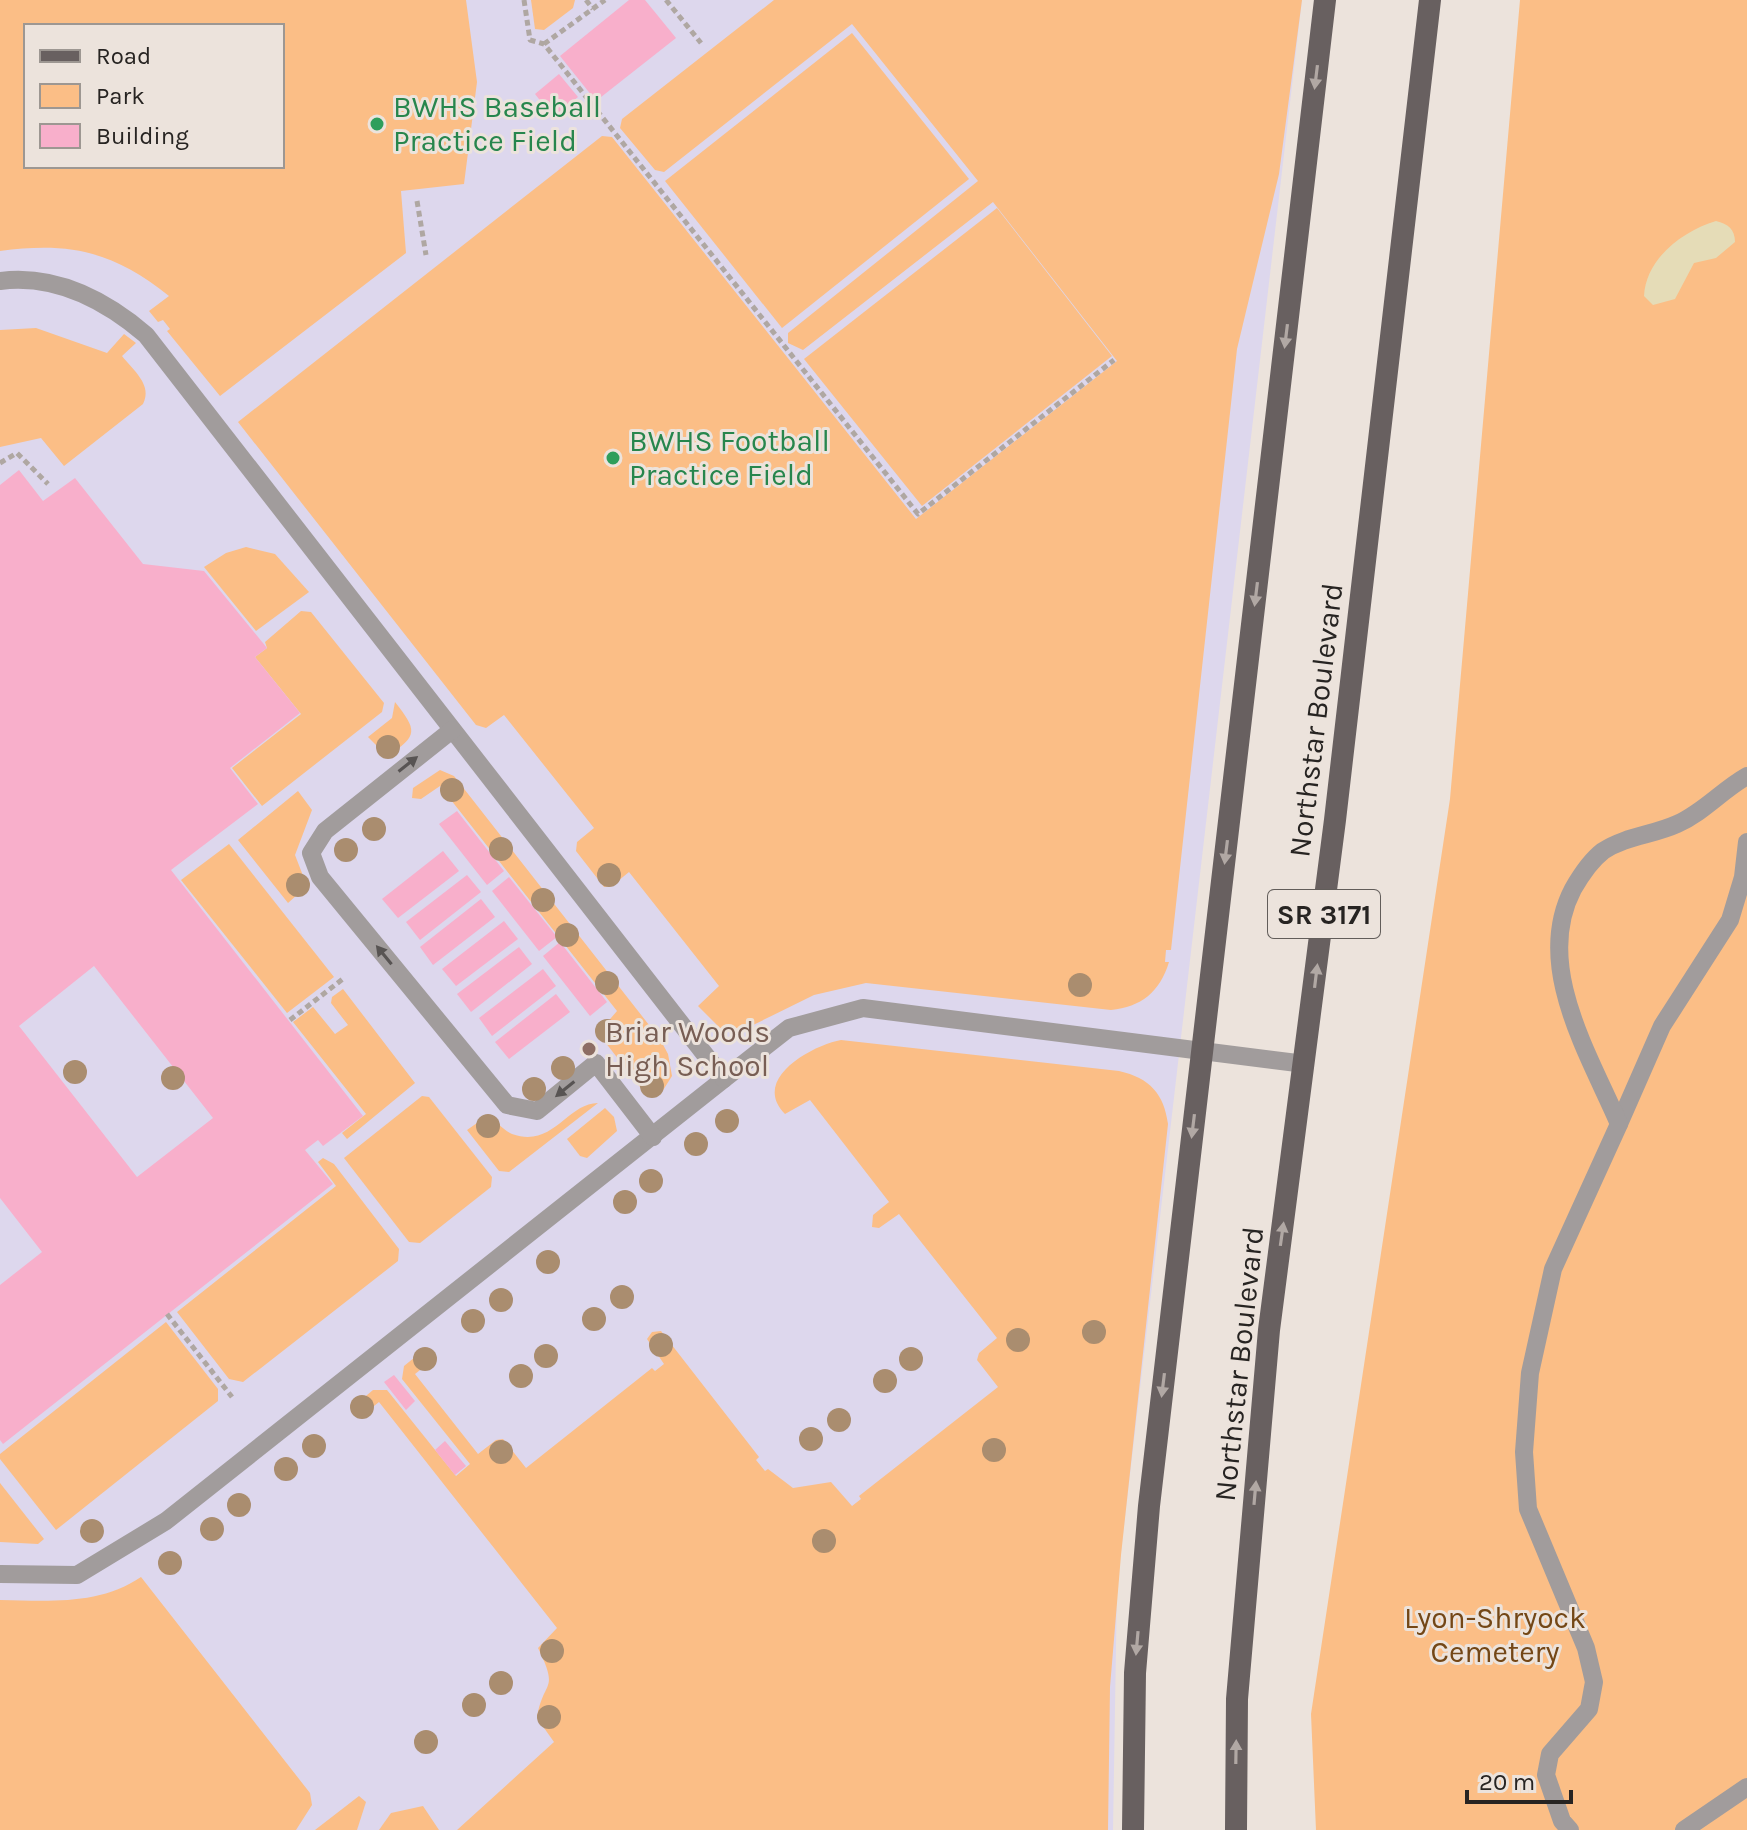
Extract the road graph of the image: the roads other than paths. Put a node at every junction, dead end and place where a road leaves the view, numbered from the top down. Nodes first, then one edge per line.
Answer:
1 (1325, 0) edge
2 (1430, 0) edge
3 (0, 281) edge
4 (452, 730) junction
5 (1747, 776) edge
6 (1747, 842) edge
7 (1203, 1049) junction
8 (1305, 1064) junction
9 (724, 1079) junction
10 (1619, 1124) junction
11 (653, 1137) junction
12 (0, 1574) edge
13 (1747, 1787) edge
14 (1133, 1830) edge
15 (1236, 1830) edge
16 (1570, 1830) edge
17 (1684, 1830) edge

1 -> 7 main road
8 -> 2 main road, Northstar Boulevard / SR 3171
3 - 4 lane
4 - 9 lane
11 -> 4 lane
5 - 10 lane
6 - 10 lane
7 - 8 lane
7 - 9 lane
7 -> 14 main road
15 -> 8 main road, Northstar Boulevard / SR 3171
9 - 11 lane
10 - 16 lane
11 - 12 lane
13 - 17 lane

